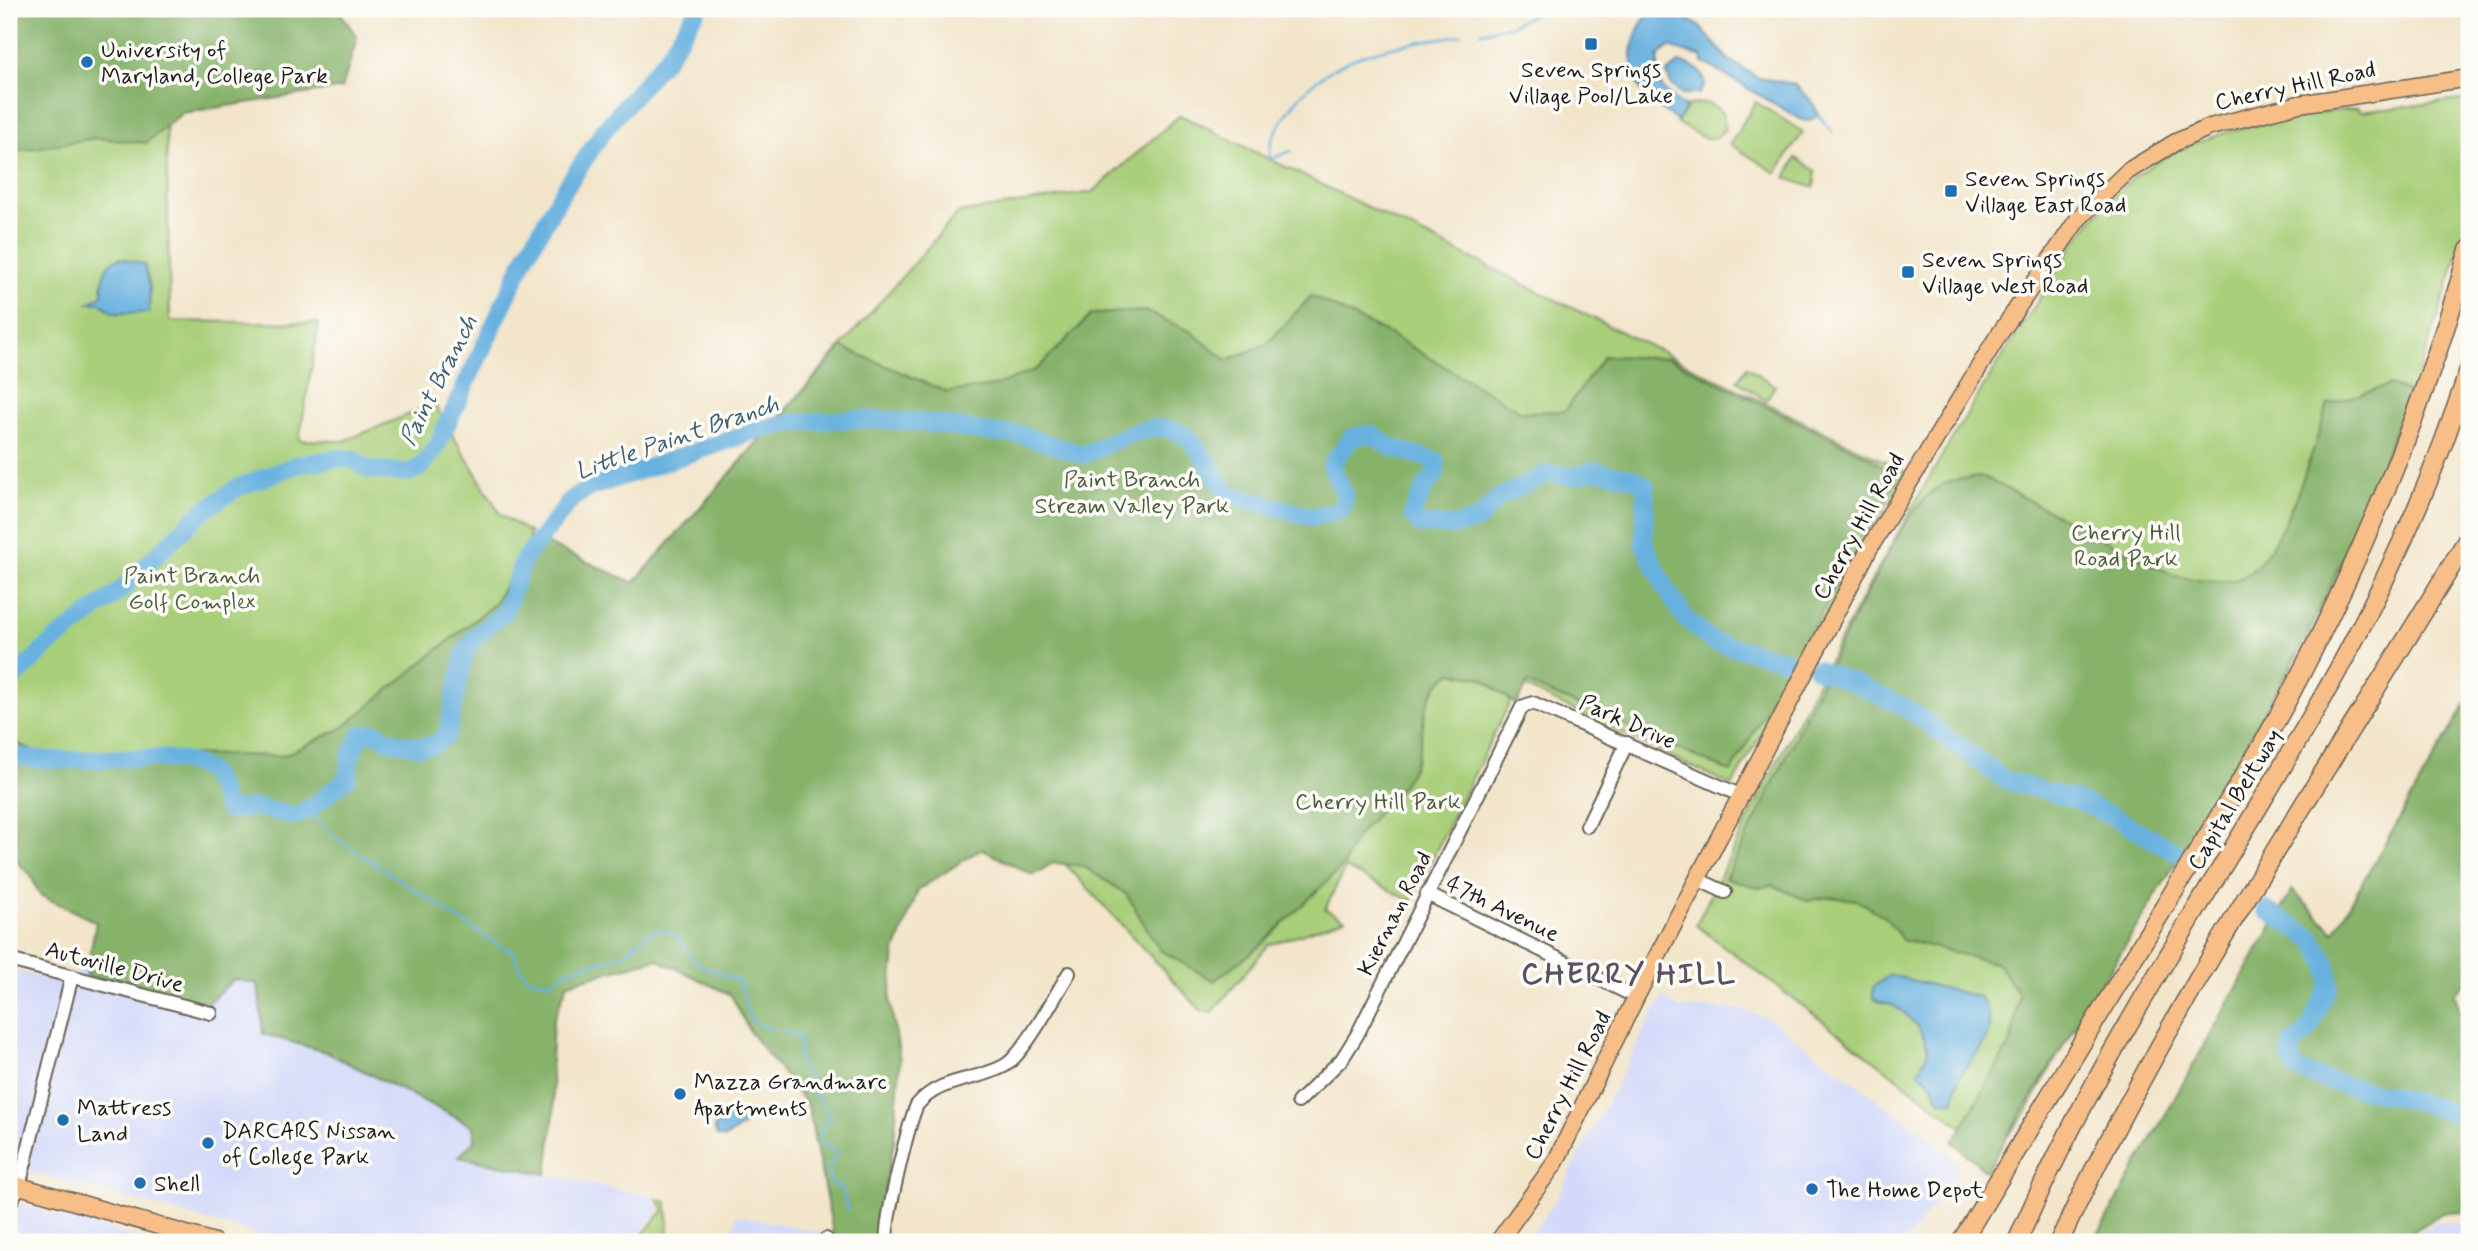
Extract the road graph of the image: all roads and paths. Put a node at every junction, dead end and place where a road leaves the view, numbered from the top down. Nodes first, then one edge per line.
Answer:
1 (2469, 78) edge
2 (2469, 250) edge
3 (2469, 370) edge
4 (2469, 537) edge
5 (1509, 731) joint
6 (1628, 743) junction
7 (1742, 796) junction
8 (1587, 826) dead end
9 (1697, 879) junction
10 (1725, 892) dead end
11 (1427, 894) junction
12 (9, 960) edge
13 (1069, 973) dead end
14 (72, 976) junction
15 (1636, 998) junction
16 (211, 1013) dead end
17 (1298, 1102) dead end
18 (2020, 1149) junction
19 (14, 1184) edge
20 (9, 1205) edge
21 (203, 1241) edge
22 (2060, 1241) edge
23 (887, 1242) edge
24 (1498, 1242) edge
25 (1961, 1242) edge
26 (1974, 1242) edge
27 (2017, 1242) edge

1 - 7 main road, Cherry Hill Road
2 - 18 highway
3 - 27 highway, Capital Beltway
4 - 22 highway
5 - 6 street, Park Drive
5 - 11 street, Kiernan Road
6 - 7 street, Park Drive
6 - 8 street
7 - 9 main road, Cherry Hill Road
9 - 10 street
9 - 15 main road, Cherry Hill Road
11 - 15 street, 47th Avenue
11 - 17 street, Kiernan Road
12 - 14 street, Autoville Drive
13 - 23 street
14 - 16 street, Autoville Drive
14 - 19 street
15 - 24 main road, Cherry Hill Road
18 - 25 highway
18 - 26 highway
19 - 20 street
19 - 21 main road

